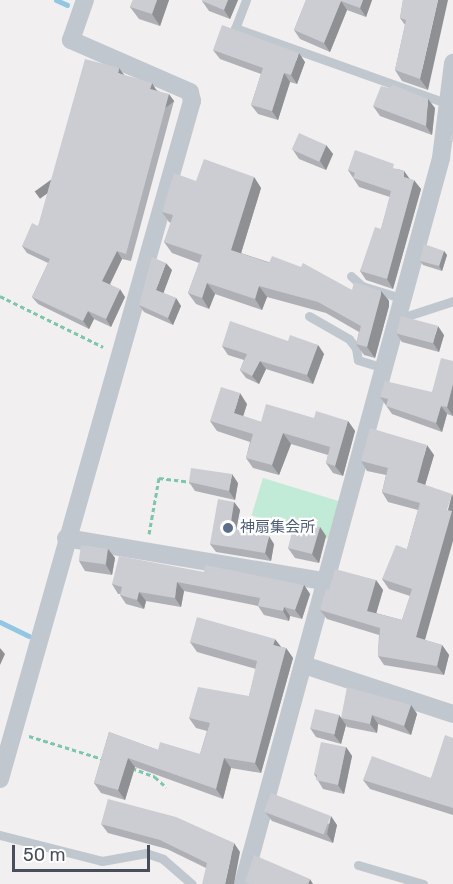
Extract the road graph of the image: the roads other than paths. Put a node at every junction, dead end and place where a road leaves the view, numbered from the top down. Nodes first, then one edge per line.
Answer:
1 (85, 0) edge
2 (246, 0) edge
3 (452, 72) edge
4 (448, 104) junction
5 (351, 276) dead end
6 (404, 299) junction
7 (453, 302) edge
8 (309, 316) dead end
9 (398, 320) junction
10 (385, 368) junction
11 (66, 538) junction
12 (328, 582) junction
13 (303, 665) junction
14 (453, 714) edge
15 (0, 779) edge
16 (0, 835) edge
17 (358, 865) dead end
18 (192, 884) edge
19 (243, 884) edge
20 (423, 884) edge

1 - 11 street
2 - 4 lane
3 - 4 street
4 - 6 street
5 - 6 lane
6 - 9 street
7 - 9 lane
8 - 10 lane
9 - 10 street
10 - 12 street
11 - 12 street
11 - 15 street
12 - 13 street
13 - 14 street
13 - 19 street
16 - 18 lane
17 - 20 lane

